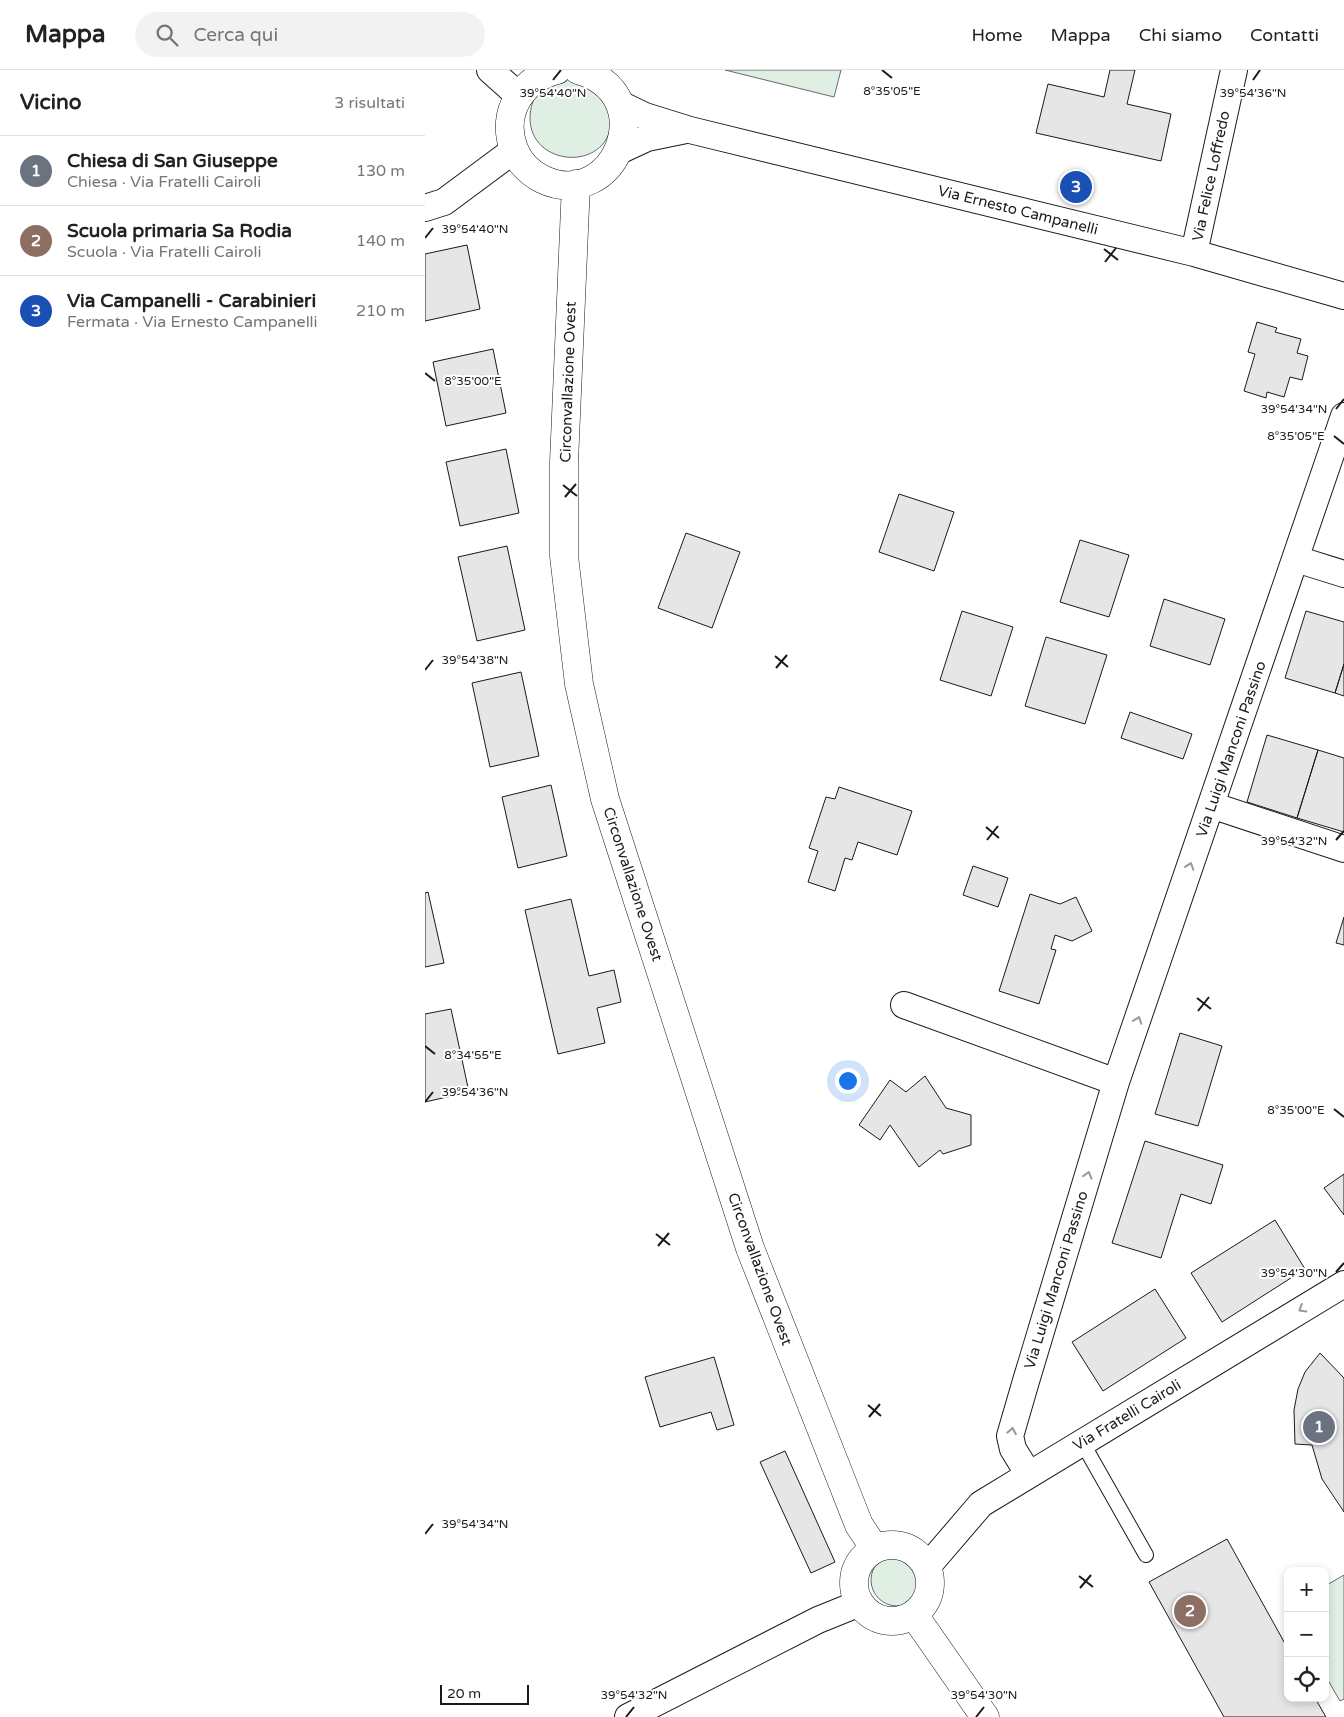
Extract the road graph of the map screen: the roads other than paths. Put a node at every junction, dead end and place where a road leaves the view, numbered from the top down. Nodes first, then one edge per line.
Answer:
1 (490, 70) edge
2 (557, 70) edge
3 (1234, 70) edge
4 (584, 71) edge
5 (518, 95) junction
6 (620, 104) junction
7 (689, 130) junction
8 (514, 150) junction
9 (619, 151) junction
10 (576, 184) junction
11 (425, 208) edge
12 (1194, 253) junction
13 (1344, 296) edge
14 (1344, 416) edge
15 (1296, 559) junction
16 (1344, 574) edge
17 (1211, 806) junction
18 (1344, 849) edge
19 (904, 1005) dead end
20 (1116, 1082) junction
21 (1344, 1284) edge
22 (1082, 1442) junction
23 (1029, 1475) junction
24 (875, 1550) junction
25 (1146, 1555) dead end
26 (927, 1567) junction
27 (860, 1603) junction
28 (914, 1615) junction
29 (628, 1717) edge
30 (985, 1717) edge

1 - 5 street
2 - 5 street
3 - 12 street, Via Felice Loffredo
4 - 6 street, Via Ernesto Campanelli
5 - 8 street, Via Ernesto Campanelli
6 - 7 street, Via Ernesto Campanelli
6 - 9 street, Via Ernesto Campanelli
7 - 9 street, Via Ernesto Campanelli
7 - 12 street, Via Ernesto Campanelli
8 - 10 street, Via Ernesto Campanelli
8 - 11 street
9 - 10 street, Via Ernesto Campanelli
10 - 24 street, Circonvallazione Ovest
12 - 13 street, Via Ernesto Campanelli
14 - 15 street, Via Luigi Manconi Passino
15 - 16 street
15 - 17 street, Via Luigi Manconi Passino
17 - 18 street
20 -> 17 street, Via Luigi Manconi Passino
19 - 20 street
23 -> 20 street, Via Luigi Manconi Passino
21 -> 22 street, Via Fratelli Cairoli
22 - 23 street, Via Fratelli Cairoli
22 - 25 lane
23 - 26 street, Via Fratelli Cairoli
24 - 26 street
24 - 27 street
26 - 28 street
27 - 28 street
27 - 29 street
28 - 30 street

